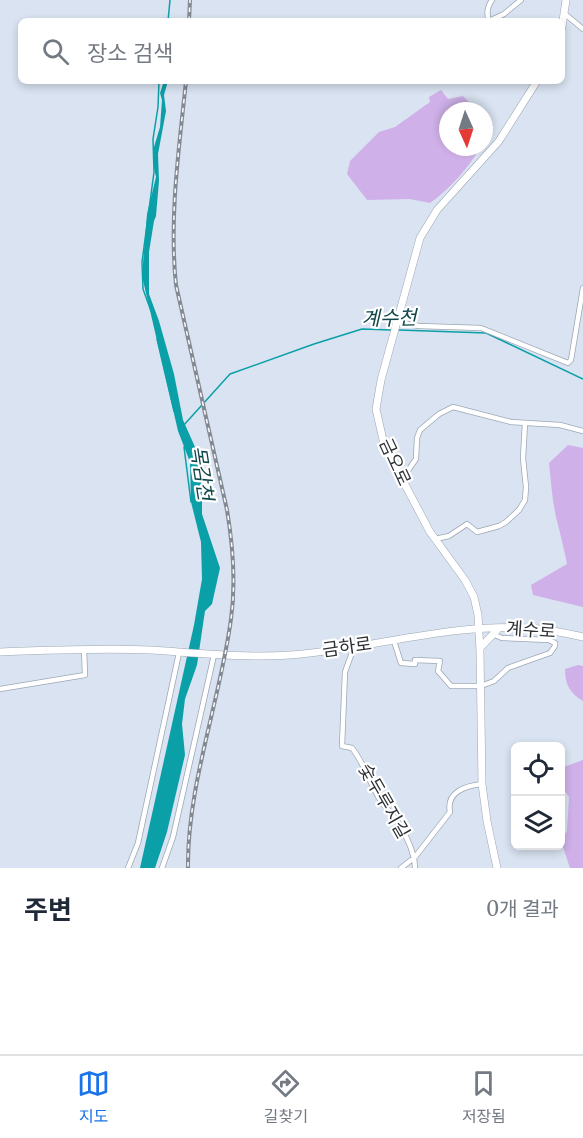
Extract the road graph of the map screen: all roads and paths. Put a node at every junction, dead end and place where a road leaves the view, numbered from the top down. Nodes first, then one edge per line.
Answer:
1 (492, 0) edge
2 (520, 0) edge
3 (567, 0) edge
4 (565, 14) junction
5 (488, 18) edge
6 (495, 18) edge
7 (564, 18) edge
8 (583, 29) edge
9 (535, 84) edge
10 (583, 288) edge
11 (397, 324) junction
12 (525, 423) junction
13 (583, 430) edge
14 (402, 479) junction
15 (435, 539) junction
16 (499, 628) junction
17 (479, 629) junction
18 (492, 634) junction
19 (583, 637) edge
20 (394, 640) junction
21 (354, 647) junction
22 (480, 648) junction
23 (84, 649) junction
24 (0, 652) edge
25 (179, 653) junction
26 (214, 654) junction
27 (481, 686) junction
28 (0, 689) edge
29 (482, 784) junction
30 (415, 857) junction
31 (128, 868) edge
32 (162, 868) edge
33 (401, 868) edge
34 (415, 868) edge
35 (496, 868) edge

1 - 5 street
2 - 6 street
3 - 4 main road
4 - 7 main road
4 - 8 street
9 - 11 main road, 금오로
10 - 11 street
11 - 14 main road, 금오로
12 - 13 street
12 - 14 street
12 - 15 street
14 - 15 main road, 금오로
15 - 17 main road, 금오로
16 - 17 main road, 계수로
16 - 18 main road
16 - 19 main road, 계수로
17 - 20 main road, 금하로
17 - 22 main road, 금오로
18 - 22 main road
18 - 27 street
20 - 21 main road, 금하로
20 - 27 street
21 - 26 main road, 금하로
21 - 30 street, 숯두루지길
22 - 27 main road, 금오로
23 - 24 main road
23 - 25 main road
23 - 28 street
25 - 26 main road, 금하로
25 - 31 street
26 - 32 street
27 - 29 main road, 금오로
29 - 30 street
29 - 35 main road, 금오로
30 - 33 street
30 - 34 street

